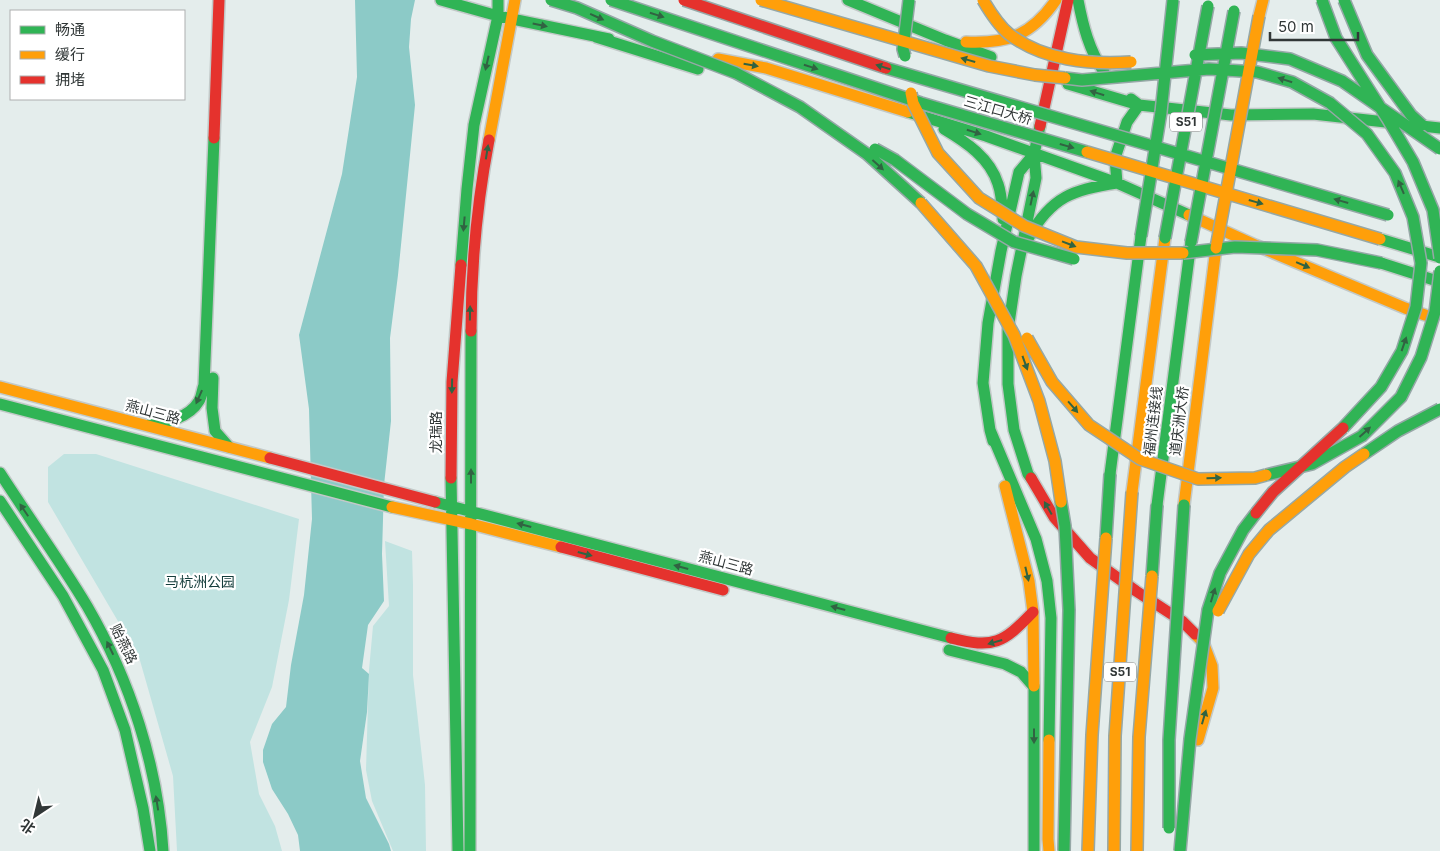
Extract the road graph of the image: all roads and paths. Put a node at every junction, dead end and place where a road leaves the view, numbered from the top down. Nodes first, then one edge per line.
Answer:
1 (218, 0) edge
2 (226, 0) edge
3 (441, 0) edge
4 (498, 0) edge
5 (515, 0) edge
6 (551, 0) edge
7 (611, 0) edge
8 (684, 0) edge
9 (761, 0) edge
10 (848, 0) edge
11 (909, 0) edge
12 (983, 0) edge
13 (1056, 0) edge
14 (1068, 0) edge
15 (1078, 0) edge
16 (1173, 0) edge
17 (1183, 0) edge
18 (1263, 0) edge
19 (1322, 0) edge
20 (1344, 0) edge
21 (1209, 3) edge
22 (1235, 5) edge
23 (498, 16) junction
24 (512, 19) junction
25 (596, 37) junction
26 (945, 40) junction
27 (1051, 79) junction
28 (1139, 105) junction
29 (896, 108) junction
30 (1161, 112) junction
31 (1440, 128) edge
32 (1440, 143) edge
33 (1440, 149) edge
34 (1034, 154) junction
35 (1117, 183) junction
36 (1440, 230) edge
37 (1001, 251) junction
38 (1178, 254) junction
39 (1440, 257) edge
40 (1019, 259) junction
41 (976, 266) junction
42 (1440, 271) edge
43 (997, 272) junction
44 (1016, 276) junction
45 (1440, 282) edge
46 (1440, 320) edge
47 (0, 387) edge
48 (0, 404) edge
49 (1440, 409) edge
50 (145, 426) junction
51 (990, 430) junction
52 (229, 448) junction
53 (0, 473) edge
54 (0, 501) edge
55 (452, 506) junction
56 (471, 511) junction
57 (453, 520) junction
58 (471, 524) junction
59 (730, 592) dead end
60 (1033, 612) junction
61 (942, 648) dead end
62 (1200, 670) junction
63 (1034, 687) junction
64 (1169, 842) dead end
65 (150, 851) edge
66 (163, 851) edge
67 (458, 851) edge
68 (470, 851) edge
69 (1034, 851) edge
70 (1049, 851) edge
71 (1064, 851) edge
72 (1088, 851) edge
73 (1114, 851) edge
74 (1137, 851) edge
75 (1181, 851) edge

1 -> 50 main road
2 - 52 main road
3 - 23 main road
4 - 23 main road, 龙瑞路
5 - 24 main road
6 -> 41 main road, bridge
7 -> 39 main road, 三江口大桥, bridge
36 -> 8 main road, 三江口大桥, bridge
62 -> 9 main road, bridge
10 - 26 main road
11 -> 38 main road, bridge
12 - 33 main road, bridge
13 - 26 main road
14 - 27 main road
15 - 28 main road
16 - 30 main road, bridge
17 - 30 main road, bridge
18 - 64 main road, 道庆洲大桥, bridge
19 - 39 main road, bridge
20 - 32 main road, bridge
21 - 73 main road, 福州连接线 / S51, bridge
22 - 74 main road, 福州连接线 / S51, bridge
23 - 24 main road
23 -> 55 main road, 龙瑞路
24 -> 25 main road
56 -> 24 main road
25 -> 29 main road
25 - 38 main road, bridge
26 - 27 main road
28 -> 27 main road
27 - 34 main road
28 - 31 main road
28 - 35 main road
29 -> 34 main road
29 - 37 main road
30 - 72 main road, bridge
34 - 35 main road
34 - 37 main road
40 -> 34 main road
35 - 40 main road
35 -> 46 main road
37 - 43 main road
38 - 45 main road, bridge
40 - 44 main road
41 -> 42 main road, bridge
41 -> 71 main road, bridge
43 - 44 main road
43 - 51 main road
75 -> 44 main road
47 - 50 main road, 燕山三路
48 - 57 main road, 燕山三路
49 - 62 main road, bridge
50 - 52 main road, 燕山三路
51 -> 60 main road
51 - 70 main road
52 - 55 main road, 燕山三路
66 -> 53 main road, 贻燕路
54 - 65 main road
55 - 56 main road, 燕山三路
55 - 57 main road, 龙瑞路
56 - 58 main road
60 -> 56 main road, 燕山三路
57 - 58 main road, 燕山三路
57 - 67 main road, 龙瑞路
58 -> 59 main road, 燕山三路
58 - 68 main road
60 - 63 main road
61 - 63 main road
62 - 75 main road, bridge
63 -> 69 main road

